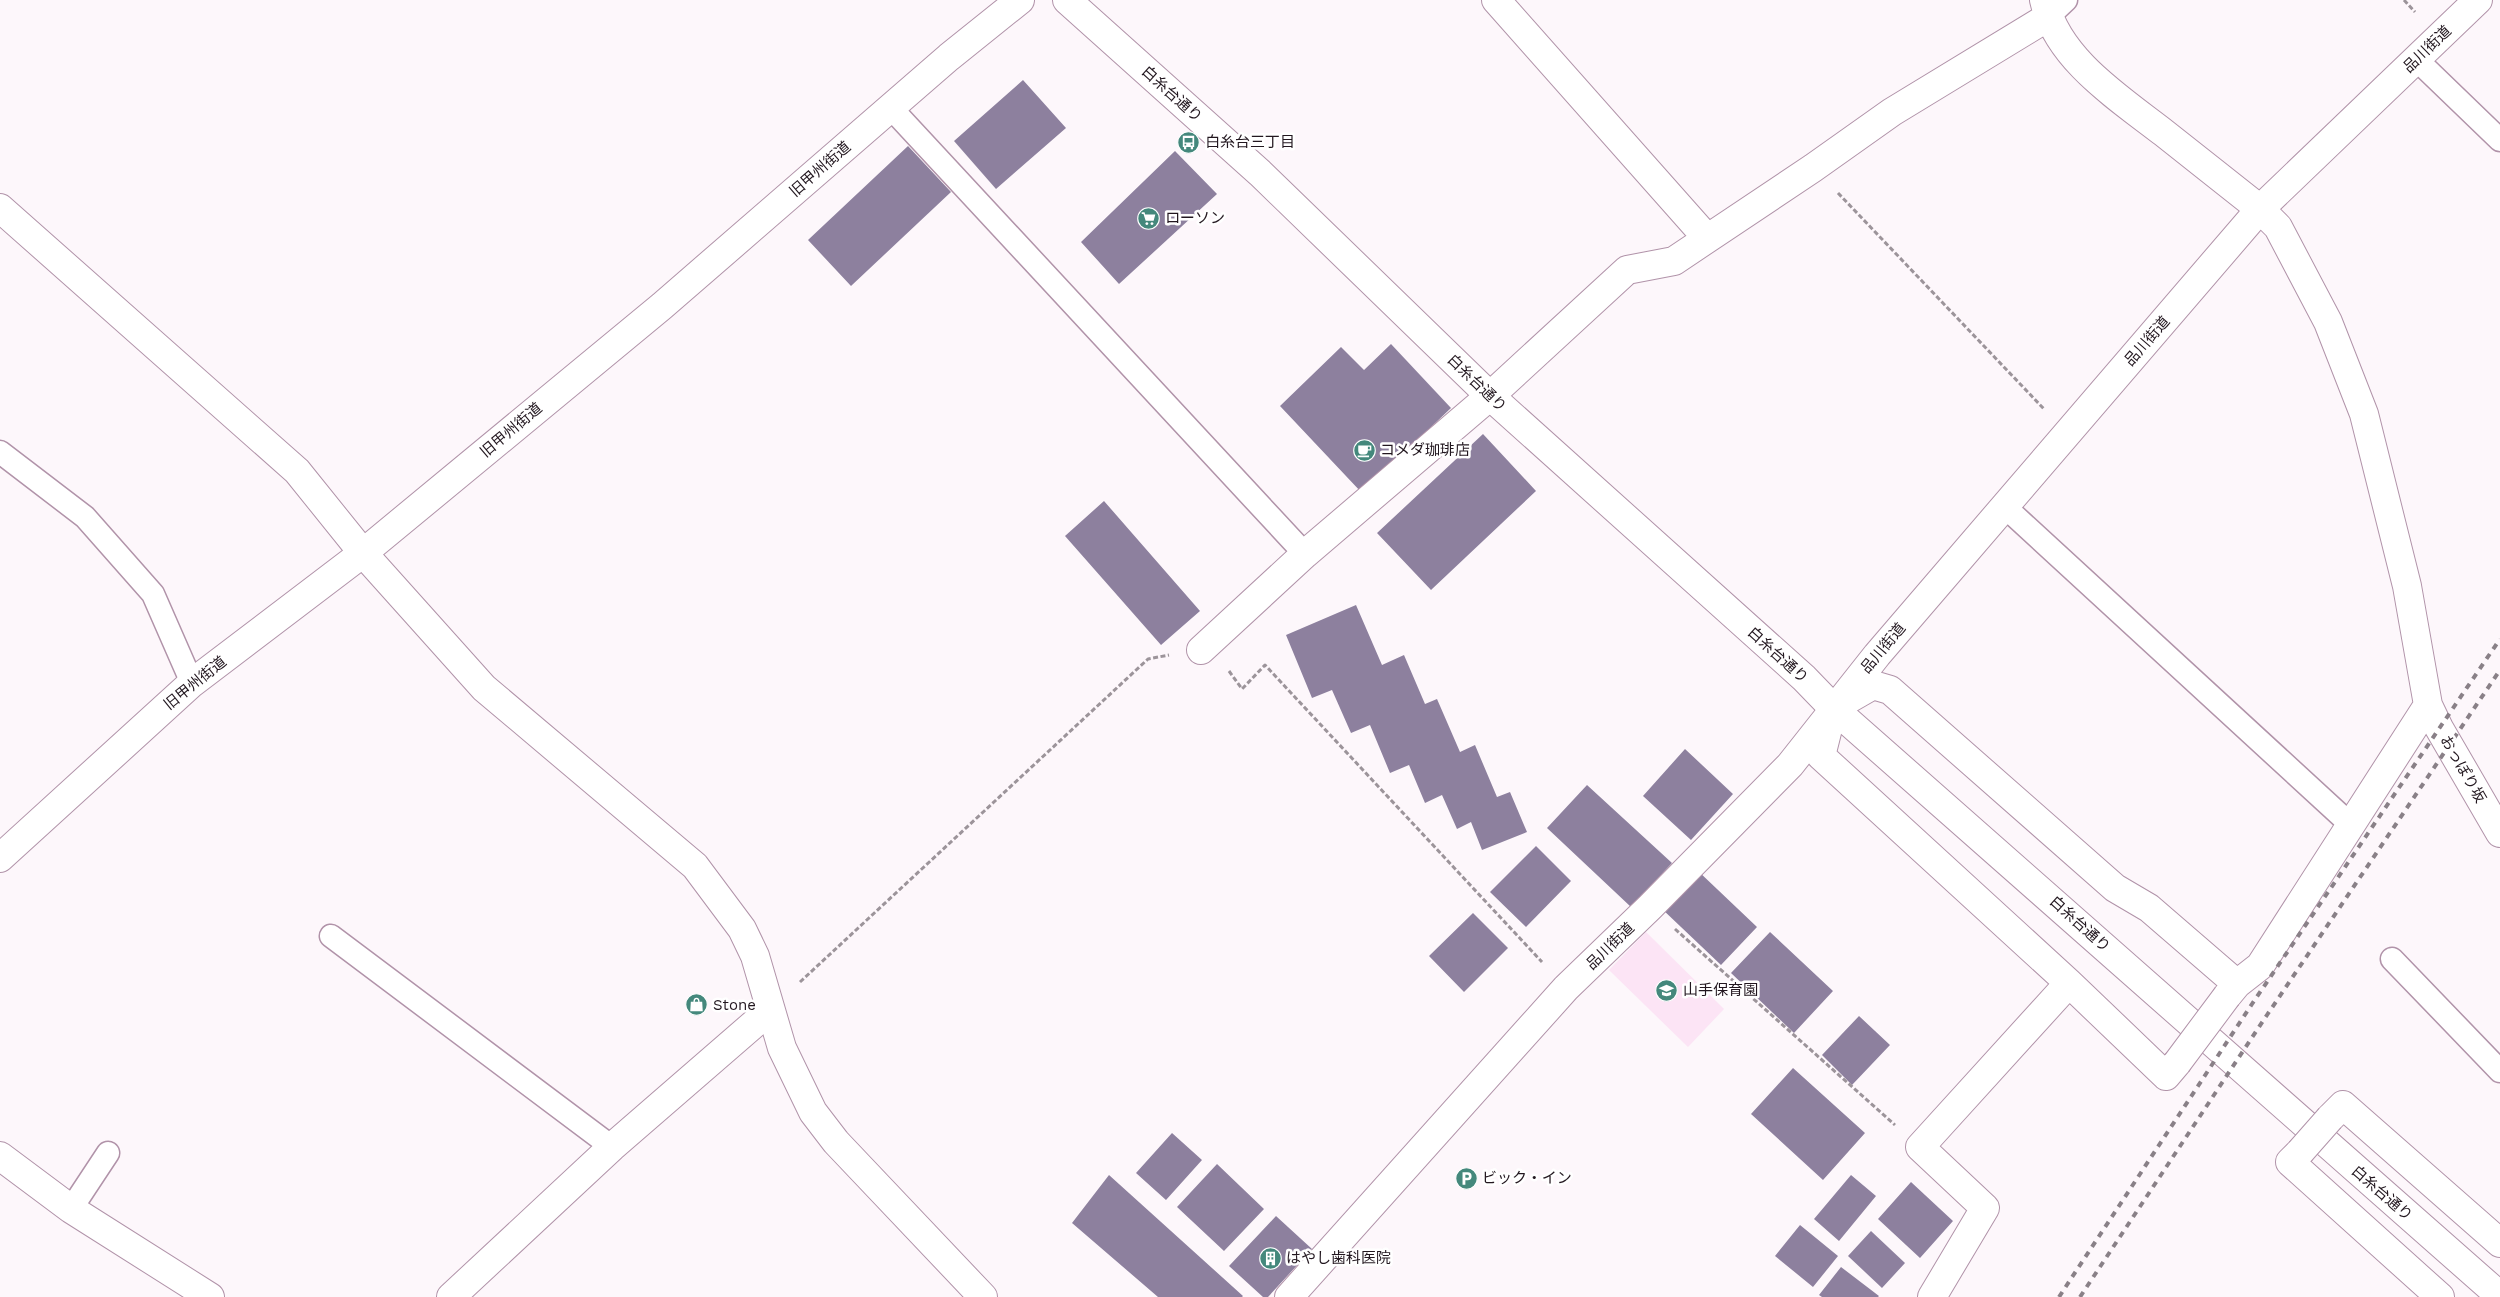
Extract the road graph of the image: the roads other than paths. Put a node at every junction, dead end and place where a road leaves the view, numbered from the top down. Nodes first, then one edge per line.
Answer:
1 (1020, 0) edge
2 (1067, 0) edge
3 (1496, 0) edge
4 (2478, 0) edge
5 (2053, 6) edge
6 (2417, 60) junction
7 (891, 108) junction
8 (2500, 140) edge
9 (0, 208) edge
10 (2260, 209) junction
11 (1707, 238) junction
12 (1490, 396) junction
13 (0, 452) edge
14 (2004, 506) junction
15 (363, 552) junction
16 (1305, 554) junction
17 (1205, 647) road end
18 (192, 684) junction
19 (2428, 705) junction
20 (1833, 708) junction
21 (2351, 825) junction
22 (2500, 833) edge
23 (0, 858) edge
24 (331, 936) dead end
25 (2392, 959) dead end
26 (2068, 983) junction
27 (2232, 990) junction
28 (770, 1010) junction
29 (2500, 1070) edge
30 (612, 1147) junction
31 (108, 1154) dead end
32 (0, 1156) edge
33 (71, 1209) junction
34 (2495, 1232) edge
35 (463, 1294) edge
36 (2500, 1296) edge
37 (210, 1297) edge
38 (984, 1297) edge
39 (1289, 1297) edge
40 (1932, 1297) edge
41 (2440, 1297) edge

1 - 7 street, 旧甲州街道
2 - 12 street, 白糸台通り
3 - 11 street
4 - 6 street, 品川街道
5 - 10 street, おっぽり坂
5 - 11 street
6 - 8 lane
6 - 10 street, 品川街道
7 - 15 street, 旧甲州街道
7 - 16 lane
9 - 15 street
10 - 14 street, 品川街道
10 - 19 street, おっぽり坂
11 - 12 street
12 - 16 street
12 - 20 street, 白糸台通り
13 - 18 lane
14 - 20 street, 品川街道
14 - 21 lane
15 - 18 street, 旧甲州街道
15 - 28 street
16 - 17 street
18 - 23 street, 旧甲州街道
19 - 21 street
19 - 22 street, おっぽり坂
20 - 26 street
20 - 27 street
20 - 36 street, 白糸台通り
20 - 39 street, 品川街道
21 - 27 street
24 - 30 lane
25 - 29 lane
26 - 27 street, bridge
26 - 40 street
28 - 30 street
28 - 38 street
30 - 35 street
31 - 33 lane
32 - 33 street
33 - 37 street
34 - 41 street, bridge

